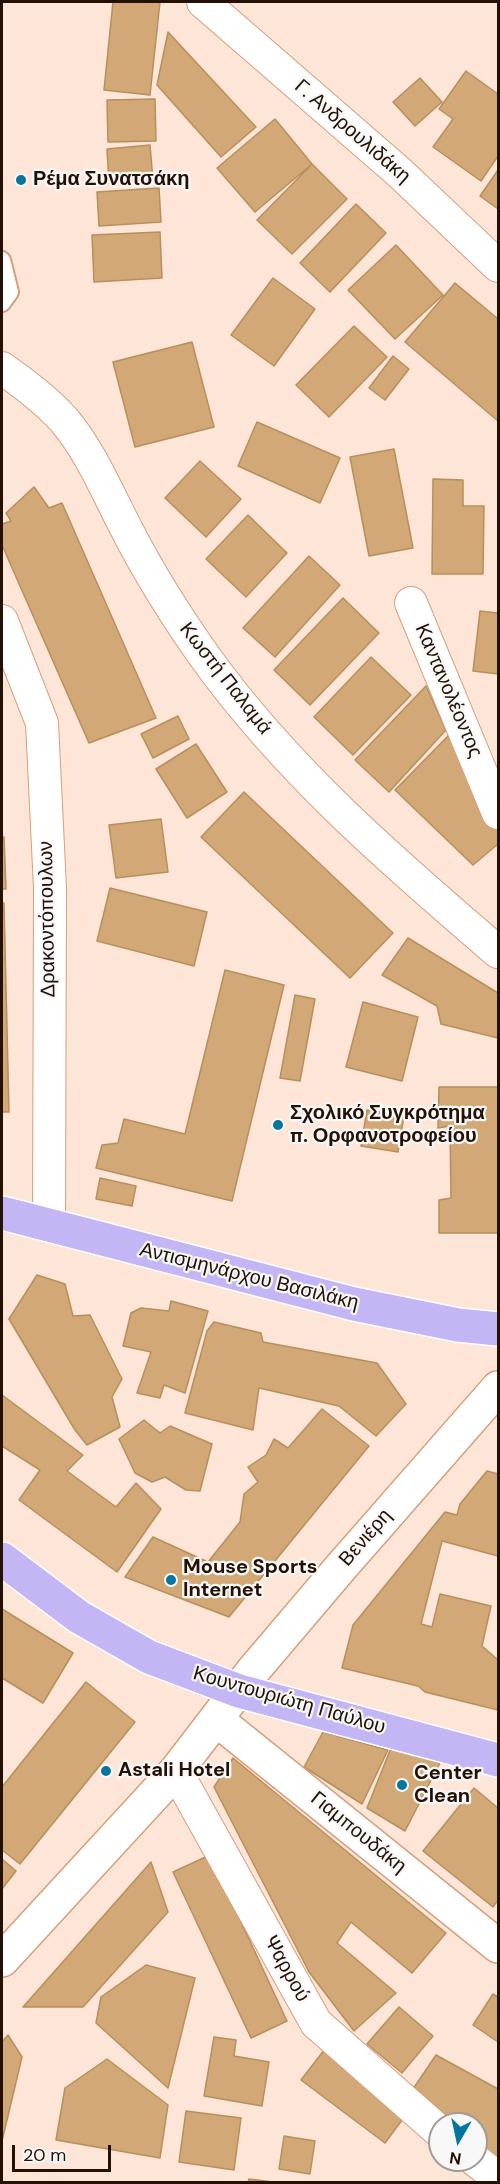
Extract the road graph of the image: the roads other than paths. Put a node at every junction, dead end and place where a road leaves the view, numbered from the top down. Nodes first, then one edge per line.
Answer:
1 (203, 2) edge
2 (2, 260) edge
3 (498, 266) edge
4 (2, 303) edge
5 (2, 368) edge
6 (411, 603) dead end
7 (2, 621) edge
8 (498, 813) edge
9 (498, 952) edge
10 (2, 1213) edge
11 (49, 1226) junction
12 (498, 1329) edge
13 (498, 1388) edge
14 (2, 1559) edge
15 (238, 1691) junction
16 (217, 1720) junction
17 (498, 1760) edge
18 (176, 1771) junction
19 (498, 1946) edge
20 (2, 1960) edge
21 (428, 2121) edge

1 - 3 street, Γ. Ανδρουλιδάκη
2 - 4 lane
5 - 9 street, Κωστή Παλαμά
6 - 8 street, Καντανολέοντος
7 - 11 street, Δρακοντόπουλων
10 - 11 main road, Αντισμηνάρχου Βασιλάκη
11 - 12 main road, Αντισμηνάρχου Βασιλάκη
13 - 15 street, Βενιέρη
14 - 15 main road, Κουντουριώτη Παύλου
15 - 16 street, Βενιέρη
15 - 17 main road, Κουντουριώτη Παύλου
16 - 18 street, Βενιέρη
16 - 19 street, Γιαμπουδάκη
18 - 20 street, Βενιέρη
18 - 21 street, Ψαρρού

